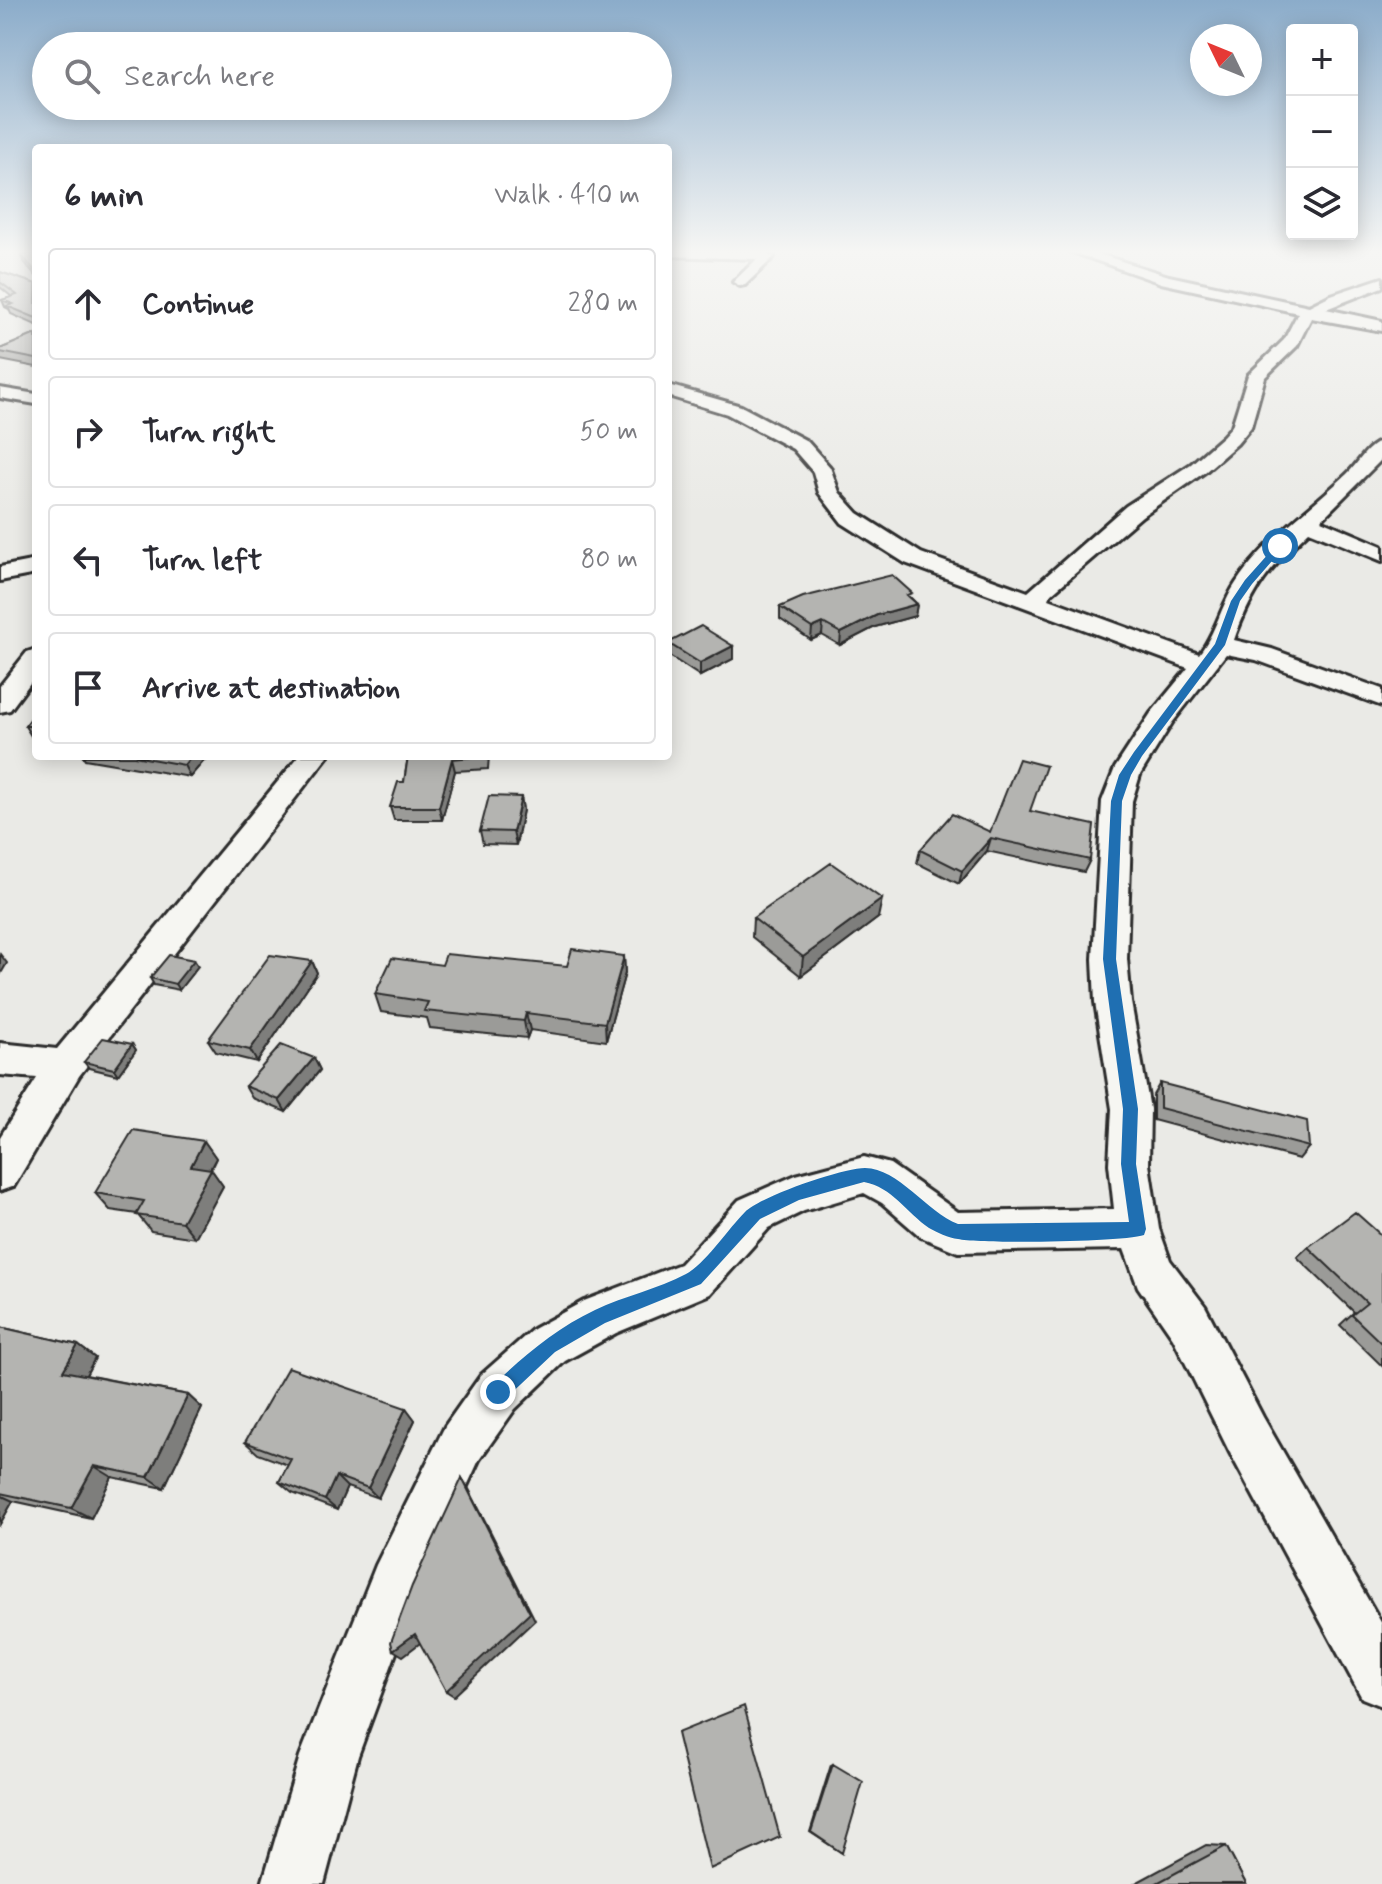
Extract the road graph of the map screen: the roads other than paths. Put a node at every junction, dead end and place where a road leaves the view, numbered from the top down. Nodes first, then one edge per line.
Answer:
1 (1292, 339) edge
2 (672, 391) edge
3 (0, 393) edge
4 (32, 398) edge
5 (1382, 447) edge
6 (1307, 522) junction
7 (1382, 554) edge
8 (32, 568) edge
9 (0, 574) edge
10 (1043, 606) junction
11 (1211, 654) junction
12 (32, 662) edge
13 (1382, 698) edge
14 (0, 704) edge
15 (311, 760) edge
16 (0, 1059) edge
17 (66, 1065) junction
18 (0, 1173) edge
19 (1138, 1229) junction
20 (1382, 1678) edge
21 (293, 1884) edge

1 - 10 street
2 - 10 street
3 - 4 street
5 - 6 street
6 - 7 street
6 - 11 street
8 - 9 street
10 - 11 street
11 - 13 street
11 - 19 street
12 - 14 street
15 - 17 street
16 - 17 street
17 - 18 street
19 - 20 street
19 - 21 street

